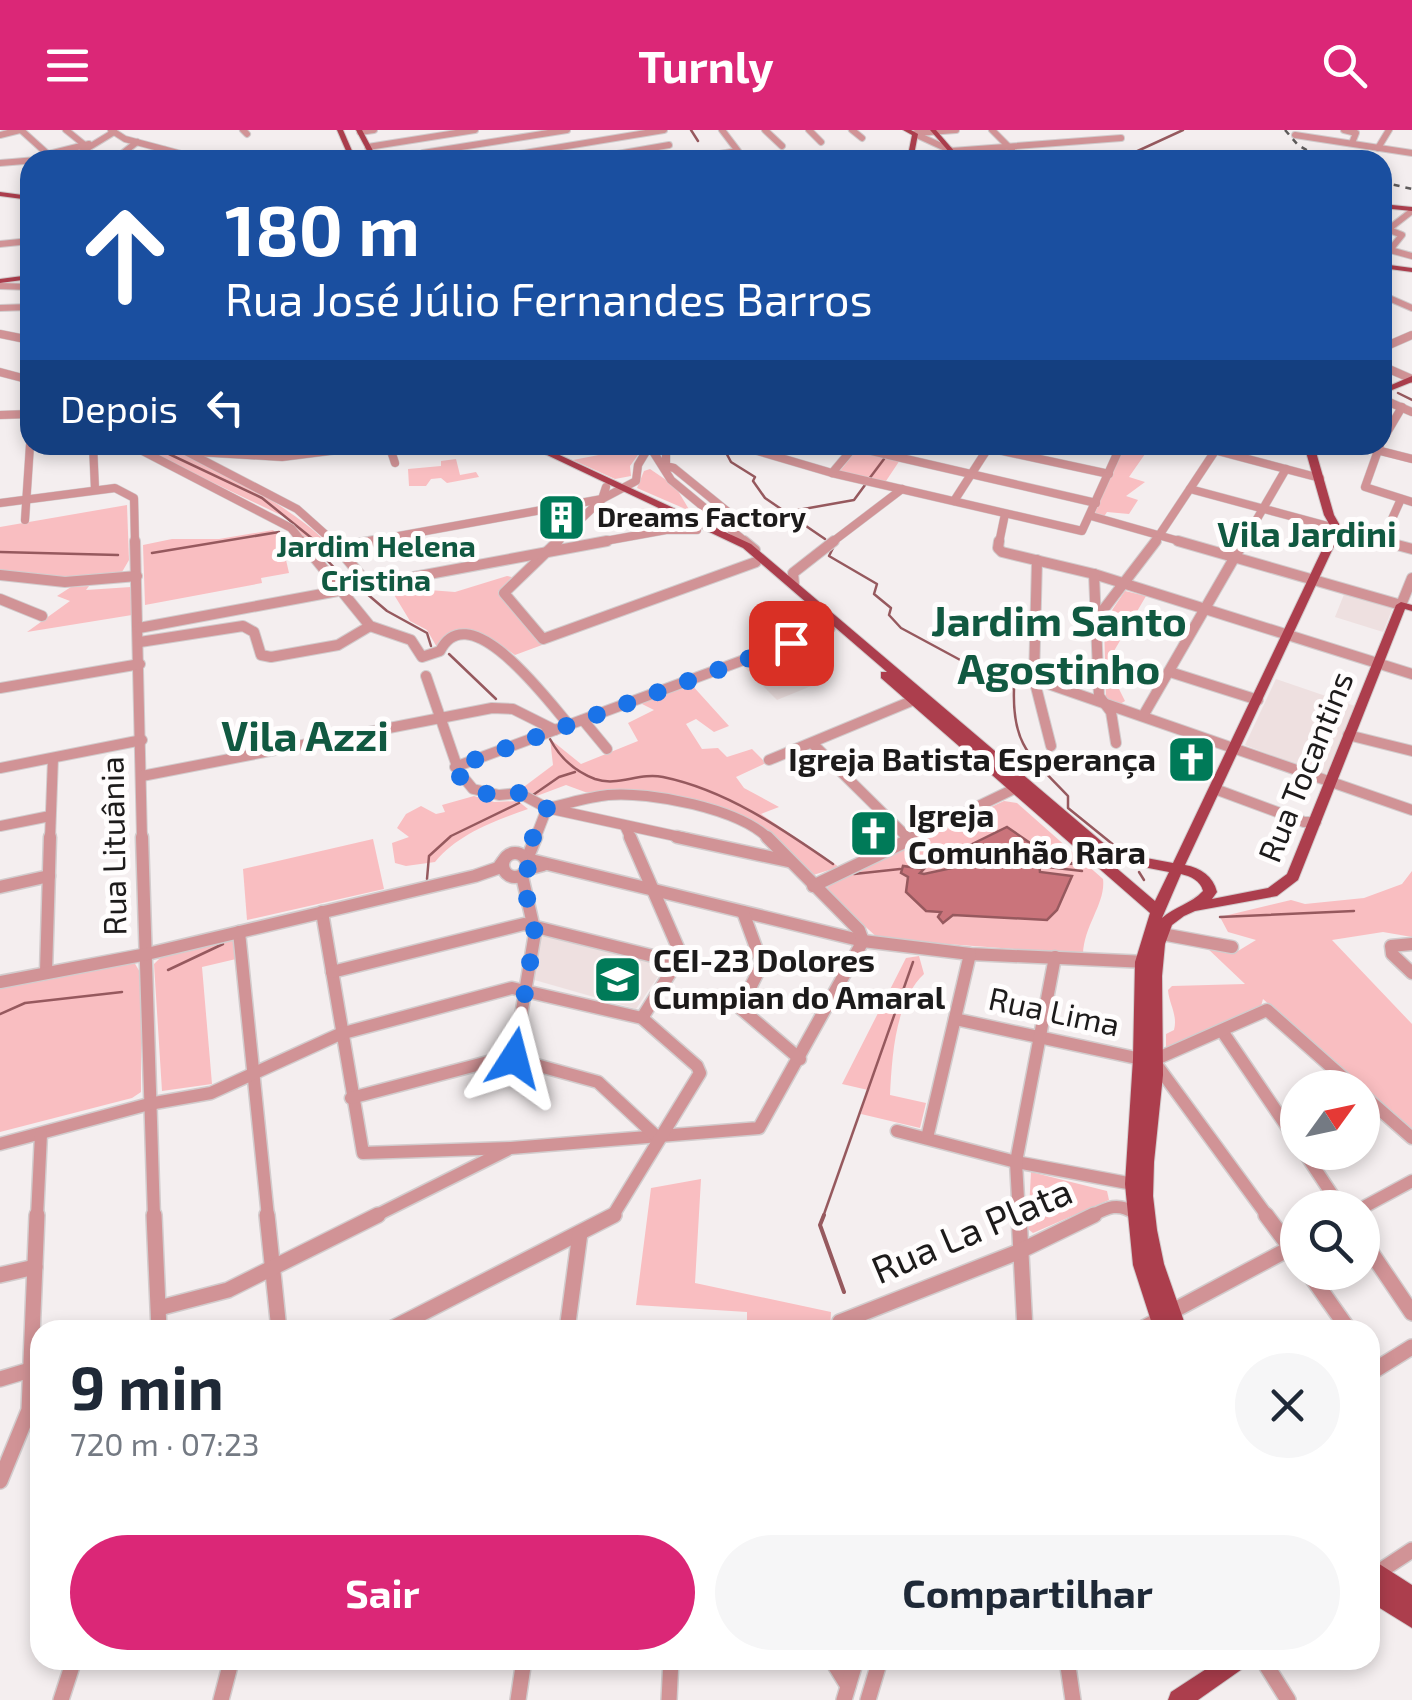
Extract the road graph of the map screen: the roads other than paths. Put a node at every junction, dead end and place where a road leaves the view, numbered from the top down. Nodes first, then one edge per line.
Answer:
1 (20, 130) edge
2 (66, 130) edge
3 (340, 130) edge
4 (374, 130) edge
5 (418, 130) edge
6 (475, 130) edge
7 (566, 130) edge
8 (661, 130) edge
9 (722, 130) edge
10 (766, 130) edge
11 (809, 130) edge
12 (852, 130) edge
13 (906, 130) edge
14 (956, 130) edge
15 (992, 130) edge
16 (1048, 130) edge
17 (1110, 130) edge
18 (1344, 130) edge
19 (1390, 130) edge
20 (112, 131) edge
21 (360, 131) edge
22 (934, 131) edge
23 (915, 134) junction
24 (1295, 134) dead end
25 (0, 135) edge
26 (425, 138) junction
27 (862, 138) dead end
28 (1121, 138) joint
29 (137, 142) junction
30 (821, 142) dead end
31 (1062, 143) junction
32 (482, 144) junction
33 (582, 144) junction
34 (1354, 144) junction
35 (88, 146) junction
36 (364, 146) junction
37 (669, 146) junction
38 (782, 146) dead end
39 (1008, 147) junction
40 (348, 148) joint
41 (1378, 148) junction
42 (45, 150) edge
43 (82, 150) edge
44 (127, 150) edge
45 (166, 150) edge
46 (367, 150) edge
47 (437, 150) edge
48 (444, 150) edge
49 (484, 150) edge
50 (544, 150) edge
51 (590, 150) edge
52 (648, 150) edge
53 (673, 150) edge
54 (737, 150) edge
55 (912, 150) edge
56 (950, 150) edge
57 (951, 150) edge
58 (966, 150) edge
59 (1010, 150) edge
60 (1070, 150) dead end
61 (1350, 150) edge
62 (1392, 150) edge
63 (1392, 231) edge
64 (1392, 248) edge
65 (1412, 298) edge
66 (1392, 300) edge
67 (1401, 303) junction
68 (1412, 308) edge
69 (1392, 402) edge
70 (1402, 407) junction
71 (1412, 412) edge
72 (1392, 424) edge
73 (29, 455) edge
74 (93, 455) edge
75 (150, 455) edge
76 (195, 455) edge
77 (222, 455) joint
78 (302, 455) edge
79 (393, 455) edge
80 (543, 455) edge
81 (548, 455) edge
82 (646, 455) edge
83 (655, 455) edge
84 (666, 455) edge
85 (770, 455) edge
86 (843, 455) edge
87 (889, 455) edge
88 (984, 455) edge
89 (1028, 455) edge
90 (1117, 455) edge
91 (1212, 455) edge
92 (1239, 455) edge
93 (1312, 455) edge
94 (1377, 455) edge
95 (557, 460) junction
96 (395, 463) dead end
97 (215, 464) junction
98 (1286, 470) junction
99 (832, 472) junction
100 (639, 473) junction
101 (972, 474) junction
102 (1109, 474) junction
103 (684, 476) junction
104 (668, 477) junction
105 (1320, 478) junction
106 (609, 484) junction
107 (679, 488) junction
108 (95, 489) junction
109 (902, 489) junction
110 (1190, 489) junction
111 (623, 490) junction
112 (1401, 498) junction
113 (602, 499) junction
114 (26, 500) junction
115 (954, 501) junction
116 (1412, 502) edge
117 (1096, 503) junction
118 (0, 504) edge
119 (567, 504) junction
120 (1263, 508) junction
121 (1005, 514) junction
122 (584, 516) junction
123 (1091, 516) junction
124 (24, 520) dead end
125 (738, 520) dead end
126 (691, 524) junction
127 (1337, 528) junction
128 (567, 530) junction
129 (666, 530) junction
130 (1160, 535) junction
131 (1382, 541) junction
132 (338, 546) junction
133 (579, 546) junction
134 (1412, 549) edge
135 (308, 553) junction
136 (544, 553) junction
137 (1235, 557) junction
138 (515, 558) junction
139 (1037, 560) junction
140 (756, 562) junction
141 (800, 566) junction
142 (532, 567) junction
143 (776, 568) junction
144 (1094, 574) junction
145 (0, 575) edge
146 (1412, 578) edge
147 (137, 579) junction
148 (1315, 580) junction
149 (368, 584) junction
150 (794, 584) junction
151 (1122, 584) junction
152 (340, 590) junction
153 (0, 599) edge
154 (1407, 606) edge
155 (1206, 611) junction
156 (217, 614) junction
157 (42, 616) dead end
158 (1097, 618) junction
159 (218, 626) junction
160 (370, 626) junction
161 (139, 628) junction
162 (830, 628) junction
163 (1288, 636) junction
164 (140, 642) junction
165 (140, 664) junction
166 (1378, 664) junction
167 (1170, 672) junction
168 (1412, 674) edge
169 (426, 676) dead end
170 (1034, 678) junction
171 (0, 688) edge
172 (914, 700) junction
173 (1258, 700) junction
174 (1104, 703) junction
175 (1144, 716) junction
176 (439, 719) junction
177 (583, 720) junction
178 (570, 725) junction
179 (555, 730) junction
180 (1348, 735) junction
181 (142, 740) junction
182 (812, 743) junction
183 (1116, 743) dead end
184 (1051, 746) dead end
185 (607, 749) dead end
186 (1235, 749) junction
187 (1412, 750) edge
188 (53, 758) junction
189 (769, 760) dead end
190 (455, 767) junction
191 (0, 768) edge
192 (142, 776) junction
193 (1331, 783) junction
194 (1016, 788) junction
195 (1215, 790) junction
196 (547, 808) junction
197 (1412, 810) edge
198 (50, 816) junction
199 (1316, 822) junction
200 (0, 826) edge
201 (625, 826) junction
202 (909, 839) junction
203 (788, 860) junction
204 (517, 865) junction
205 (1177, 869) junction
206 (49, 876) junction
207 (813, 886) junction
208 (0, 887) edge
209 (655, 891) junction
210 (1191, 908) junction
211 (322, 912) junction
212 (743, 912) junction
213 (1162, 923) junction
214 (533, 927) junction
215 (239, 932) junction
216 (836, 935) junction
217 (863, 940) junction
218 (1412, 944) edge
219 (1232, 946) dead end
220 (147, 954) junction
221 (970, 954) junction
222 (1054, 957) junction
223 (856, 958) junction
224 (676, 962) junction
225 (1149, 962) junction
226 (46, 972) junction
227 (332, 972) junction
228 (1412, 973) edge
229 (0, 982) edge
230 (524, 988) junction
231 (642, 1018) junction
232 (955, 1019) junction
233 (1222, 1030) junction
234 (340, 1034) junction
235 (1042, 1038) junction
236 (514, 1058) junction
237 (800, 1060) junction
238 (1151, 1061) junction
239 (1335, 1070) edge
240 (254, 1072) junction
241 (351, 1098) junction
242 (149, 1104) junction
243 (1280, 1106) edge
244 (1380, 1110) edge
245 (896, 1130) dead end
246 (41, 1134) junction
247 (659, 1136) junction
248 (927, 1138) junction
249 (1412, 1138) edge
250 (0, 1144) edge
251 (511, 1148) junction
252 (469, 1150) junction
253 (1016, 1162) junction
254 (475, 1166) junction
255 (1109, 1180) junction
256 (1412, 1181) edge
257 (1133, 1184) junction
258 (1380, 1198) edge
259 (1110, 1207) junction
260 (1134, 1214) junction
261 (1280, 1230) edge
262 (580, 1233) junction
263 (549, 1248) junction
264 (1018, 1252) junction
265 (1280, 1258) edge
266 (576, 1265) junction
267 (35, 1266) junction
268 (1380, 1266) edge
269 (274, 1267) junction
270 (0, 1276) edge
271 (1321, 1290) edge
272 (159, 1308) junction
273 (1412, 1314) edge
274 (32, 1320) edge
275 (159, 1320) edge
276 (278, 1320) edge
277 (409, 1320) edge
278 (568, 1320) edge
279 (857, 1320) edge
280 (1024, 1320) edge
281 (1164, 1320) edge
282 (1164, 1320) edge
283 (1166, 1320) edge
284 (1343, 1320) edge
285 (1412, 1347) edge
286 (1380, 1363) edge
287 (30, 1370) edge
288 (0, 1379) edge
289 (30, 1417) edge
290 (0, 1481) edge
291 (1412, 1550) edge
292 (1380, 1572) edge
293 (1380, 1581) edge
294 (1380, 1585) edge
295 (1412, 1597) edge
296 (1412, 1618) edge
297 (71, 1670) edge
298 (230, 1670) edge
299 (522, 1670) edge
300 (670, 1670) edge
301 (880, 1670) edge
302 (1069, 1670) edge
303 (1223, 1670) edge
304 (1269, 1670) edge
305 (61, 1700) edge
306 (222, 1700) edge
307 (518, 1700) edge
308 (668, 1700) edge
309 (868, 1700) edge
310 (1074, 1700) edge
311 (1179, 1700) edge
312 (1288, 1700) edge

1 - 25 street
1 - 42 street
2 - 35 street
3 - 40 main road
4 - 21 street
5 - 26 street
6 - 26 street
6 - 32 street
7 - 32 street
7 - 33 street
8 - 33 street
8 - 37 street
9 - 54 street
10 - 38 street
11 - 30 street
12 - 27 street
13 - 23 main road
14 - 22 street
15 - 39 street
16 - 31 street
17 - 28 street
18 - 34 street
19 - 41 street
20 - 29 street
20 - 35 street
21 - 36 main road
22 - 23 street
22 - 57 main road
23 - 55 main road
23 - 56 street
24 - 34 street
26 - 36 street
26 - 47 street
28 - 31 street
29 - 44 street
29 - 45 street
31 - 39 street
31 - 60 street
32 - 48 street
32 - 49 street
33 - 50 street
33 - 51 street
34 - 41 street
34 - 61 street
35 - 43 street
36 - 40 main road
36 - 46 main road
37 - 52 street
37 - 53 street
39 - 58 street
39 - 59 street
41 - 62 street
63 - 64 street
65 - 67 street
66 - 67 street
67 - 68 street
69 - 70 street
70 - 71 street
70 - 72 street
73 - 114 street
74 - 108 street
75 - 135 street
76 - 97 street
77 - 78 street
77 - 97 street
79 - 96 street
80 - 95 main road
81 - 95 main road
82 - 100 street
83 - 104 street
84 - 103 street
85 - 99 street
86 - 99 street
87 - 101 street
88 - 101 street
89 - 102 street
90 - 102 street
91 - 110 street
92 - 98 street
93 - 105 main road
94 - 112 street
95 - 106 main road
97 - 132 street
98 - 105 street
98 - 120 street
99 - 109 street
100 - 104 street
100 - 106 street
100 - 111 street
101 - 115 street
101 - 117 street
102 - 117 street
103 - 104 street
103 - 125 street
104 - 107 street
105 - 127 main road
106 - 111 main road
106 - 113 street
107 - 126 street
107 - 143 street
108 - 114 street
108 - 147 street, Rua Lituânia
109 - 115 street
109 - 141 street
110 - 120 street
110 - 130 street
111 - 113 street
111 - 126 main road
112 - 116 street
112 - 131 street
113 - 119 street
113 - 122 street
114 - 118 street
114 - 124 street
115 - 121 street
117 - 123 street
119 - 122 street
119 - 132 street
120 - 127 street
120 - 137 street
121 - 123 street
121 - 139 street
122 - 128 street
123 - 130 street
126 - 129 street
126 - 129 street
126 - 140 main road
126 - 143 main road
127 - 131 street
127 - 148 main road
128 - 133 street
128 - 136 street
129 - 133 street
130 - 137 street
130 - 151 street
131 - 134 street
132 - 135 street
132 - 149 street
133 - 136 street
135 - 152 street
136 - 138 street
136 - 142 street
137 - 148 street
137 - 155 street
138 - 142 street
138 - 149 street
139 - 144 street
139 - 170 street
140 - 142 street
140 - 162 main road
141 - 143 street
141 - 150 street
143 - 150 main road
144 - 151 street
144 - 158 street
145 - 147 street
146 - 154 street, Rua Tocantins
147 - 161 street, Rua Lituânia
148 - 154 street
148 - 163 main road
149 - 152 street
150 - 205 main road
151 - 155 street
151 - 158 street
152 - 156 street
152 - 160 street
153 - 157 street
154 - 166 main road, Rua Tocantins
155 - 163 street
155 - 167 street
156 - 159 street
156 - 161 street
158 - 174 street
159 - 160 street
159 - 164 street
160 - 178 street
161 - 164 street, Rua Lituânia
162 - 172 main road
162 - 177 street
163 - 166 street
163 - 173 main road
164 - 165 street, Rua Lituânia
165 - 171 street
165 - 181 street, Rua Lituânia
166 - 168 street
166 - 180 main road, Rua Tocantins
167 - 173 street
167 - 175 street
169 - 176 street
170 - 174 street
170 - 184 street
172 - 182 street
172 - 194 main road
173 - 186 main road
174 - 175 street
174 - 183 street
175 - 186 street
176 - 179 street
176 - 190 street
176 - 192 street
177 - 178 street
177 - 185 street
178 - 179 street
179 - 190 street
180 - 187 street
180 - 193 main road, Rua Tocantins
181 - 188 street
181 - 192 street, Rua Lituânia
182 - 189 street
182 - 202 street
186 - 193 street
186 - 195 main road
188 - 191 street
188 - 198 street
190 - 196 street
192 - 220 street, Rua Lituânia
193 - 197 street
193 - 199 main road, Rua Tocantins
194 - 202 street
194 - 213 main road
195 - 199 street
195 - 205 main road
196 - 201 street
196 - 203 street
196 - 204 street
198 - 200 street
198 - 206 street
199 - 210 main road, Rua Tocantins
201 - 203 street
201 - 209 street
202 - 207 street
203 - 207 street
204 - 209 street
204 - 211 street
204 - 214 street
205 - 210 main road
205 - 213 main road
206 - 208 street
206 - 226 street
207 - 217 street
209 - 212 street
209 - 224 street
210 - 213 main road
211 - 215 street
211 - 227 street
212 - 216 street
212 - 237 street
213 - 219 street
213 - 225 main road
213 - 225 main road
214 - 224 street
214 - 227 street
214 - 230 street
215 - 220 street
215 - 240 street
216 - 217 street
216 - 223 street
217 - 221 street
217 - 223 street
218 - 228 street
220 - 226 street
220 - 242 street, Rua Lituânia
221 - 222 street
221 - 232 street
222 - 225 street
222 - 235 street
223 - 237 street
224 - 231 street
225 - 238 main road
226 - 229 street
227 - 234 street
230 - 231 street
230 - 234 street
230 - 236 street
231 - 247 street
232 - 235 street, Rua Lima
232 - 248 street
233 - 238 street
233 - 239 street
233 - 243 street
234 - 240 street
234 - 241 street
235 - 238 street, Rua Lima
235 - 253 street
236 - 241 street
236 - 247 street
237 - 247 street
238 - 257 main road
238 - 261 street
238 - 281 main road
240 - 242 street
240 - 269 street
241 - 252 street
242 - 246 street
242 - 272 street, Rua Lituânia
244 - 249 street
245 - 248 street
246 - 250 street
246 - 267 street
247 - 251 street
247 - 262 street
248 - 253 street
251 - 252 street
251 - 254 street
252 - 254 street
253 - 255 street
253 - 264 street
254 - 269 street
255 - 257 street
255 - 259 street
256 - 258 street
257 - 260 main road
259 - 260 street, Rua La Plata
259 - 264 street, Rua La Plata
260 - 282 main road
262 - 263 street
262 - 266 street
263 - 266 street
263 - 277 street
264 - 279 street, Rua La Plata
264 - 280 street
265 - 283 street
266 - 278 street
267 - 270 street
267 - 274 street
268 - 273 street
269 - 272 street
269 - 276 street
271 - 284 street
272 - 275 street, Rua Lituânia
285 - 286 street
287 - 288 street
289 - 290 street
291 - 292 street
293 - 295 main road
294 - 296 main road
297 - 305 street
298 - 306 street
299 - 307 street
300 - 308 street
301 - 309 street
302 - 310 street
303 - 311 main road
304 - 312 street

